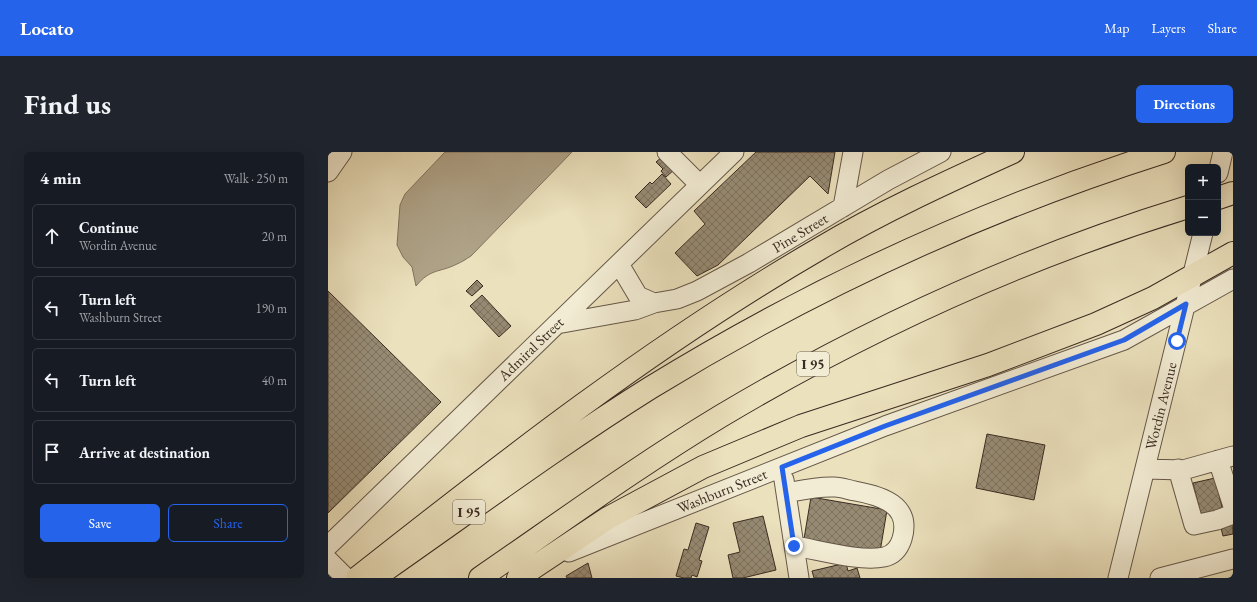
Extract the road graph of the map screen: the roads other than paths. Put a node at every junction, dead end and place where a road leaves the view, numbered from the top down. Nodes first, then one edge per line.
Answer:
1 (342, 152) edge
2 (667, 152) edge
3 (734, 152) edge
4 (853, 152) edge
5 (941, 152) edge
6 (1013, 152) edge
7 (1164, 152) edge
8 (1223, 152) edge
9 (1220, 164) edge
10 (328, 172) edge
11 (700, 185) junction
12 (1233, 194) edge
13 (1221, 197) edge
14 (843, 207) junction
15 (1185, 208) edge
16 (1203, 236) edge
17 (1233, 253) edge
18 (619, 264) junction
19 (1193, 276) junction
20 (1233, 279) edge
21 (654, 303) junction
22 (1186, 304) junction
23 (557, 324) junction
24 (1226, 458) edge
25 (782, 467) junction
26 (1146, 469) junction
27 (1178, 469) junction
28 (786, 493) junction
29 (1233, 506) edge
30 (1233, 514) edge
31 (328, 546) edge
32 (794, 546) junction
33 (1233, 559) edge
34 (328, 560) edge
35 (346, 578) edge
36 (357, 578) edge
37 (374, 578) edge
38 (480, 578) edge
39 (518, 578) edge
40 (528, 578) edge
41 (799, 578) edge
42 (1118, 578) edge
43 (1160, 578) edge

1 - 10 street
2 - 11 street
3 - 11 street, Admiral Street
4 - 14 street
5 - 14 street, Pine Street
6 - 36 highway
7 - 37 highway, I 95
8 - 9 street
11 - 18 street, Admiral Street
12 - 13 highway
14 - 21 street, Pine Street
15 - 38 highway, I 95
16 - 19 street, Wordin Avenue
17 - 19 highway
18 - 21 street
18 - 23 street, Admiral Street
19 - 22 street, Wordin Avenue
19 - 39 highway
20 - 22 street, Washburn Street
21 - 23 street, Pine Street
22 - 25 street, Washburn Street
22 - 26 street, Wordin Avenue
23 - 31 street, Admiral Street
24 - 27 street
24 - 29 street
25 - 28 street
25 - 40 street, Washburn Street
26 - 27 street
26 - 42 street, Wordin Avenue
27 - 30 street
28 - 32 street
28 - 32 street
32 - 41 street
33 - 43 street
34 - 35 street

